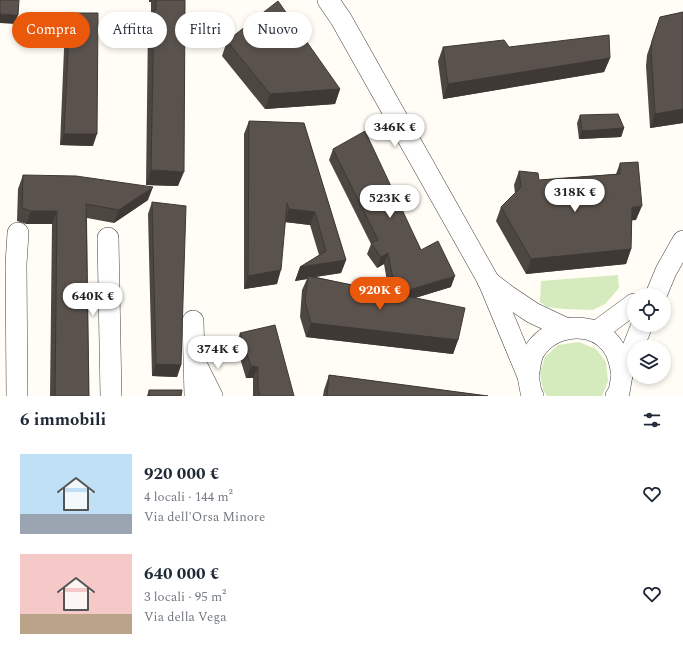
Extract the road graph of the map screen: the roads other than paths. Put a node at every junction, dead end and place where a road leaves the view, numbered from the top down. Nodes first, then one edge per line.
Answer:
1 (328, 0) edge
2 (18, 233) dead end
3 (108, 238) dead end
4 (683, 241) edge
5 (666, 271) junction
6 (488, 280) junction
7 (650, 288) edge
8 (659, 288) edge
9 (627, 309) edge
10 (193, 321) dead end
11 (565, 328) junction
12 (596, 332) junction
13 (639, 332) edge
14 (194, 359) junction
15 (622, 375) junction
16 (530, 386) edge
17 (17, 396) edge
18 (111, 396) edge
19 (195, 396) edge
20 (212, 396) edge
21 (616, 396) edge

1 - 6 street
2 - 17 street
3 - 18 street
4 - 5 street
5 - 7 street
5 - 8 street
6 - 11 street
6 - 16 street
9 - 12 street
10 - 14 street
11 - 12 street
11 - 16 street
12 - 15 street
13 - 15 street
14 - 19 street
14 - 20 street
15 - 21 street

